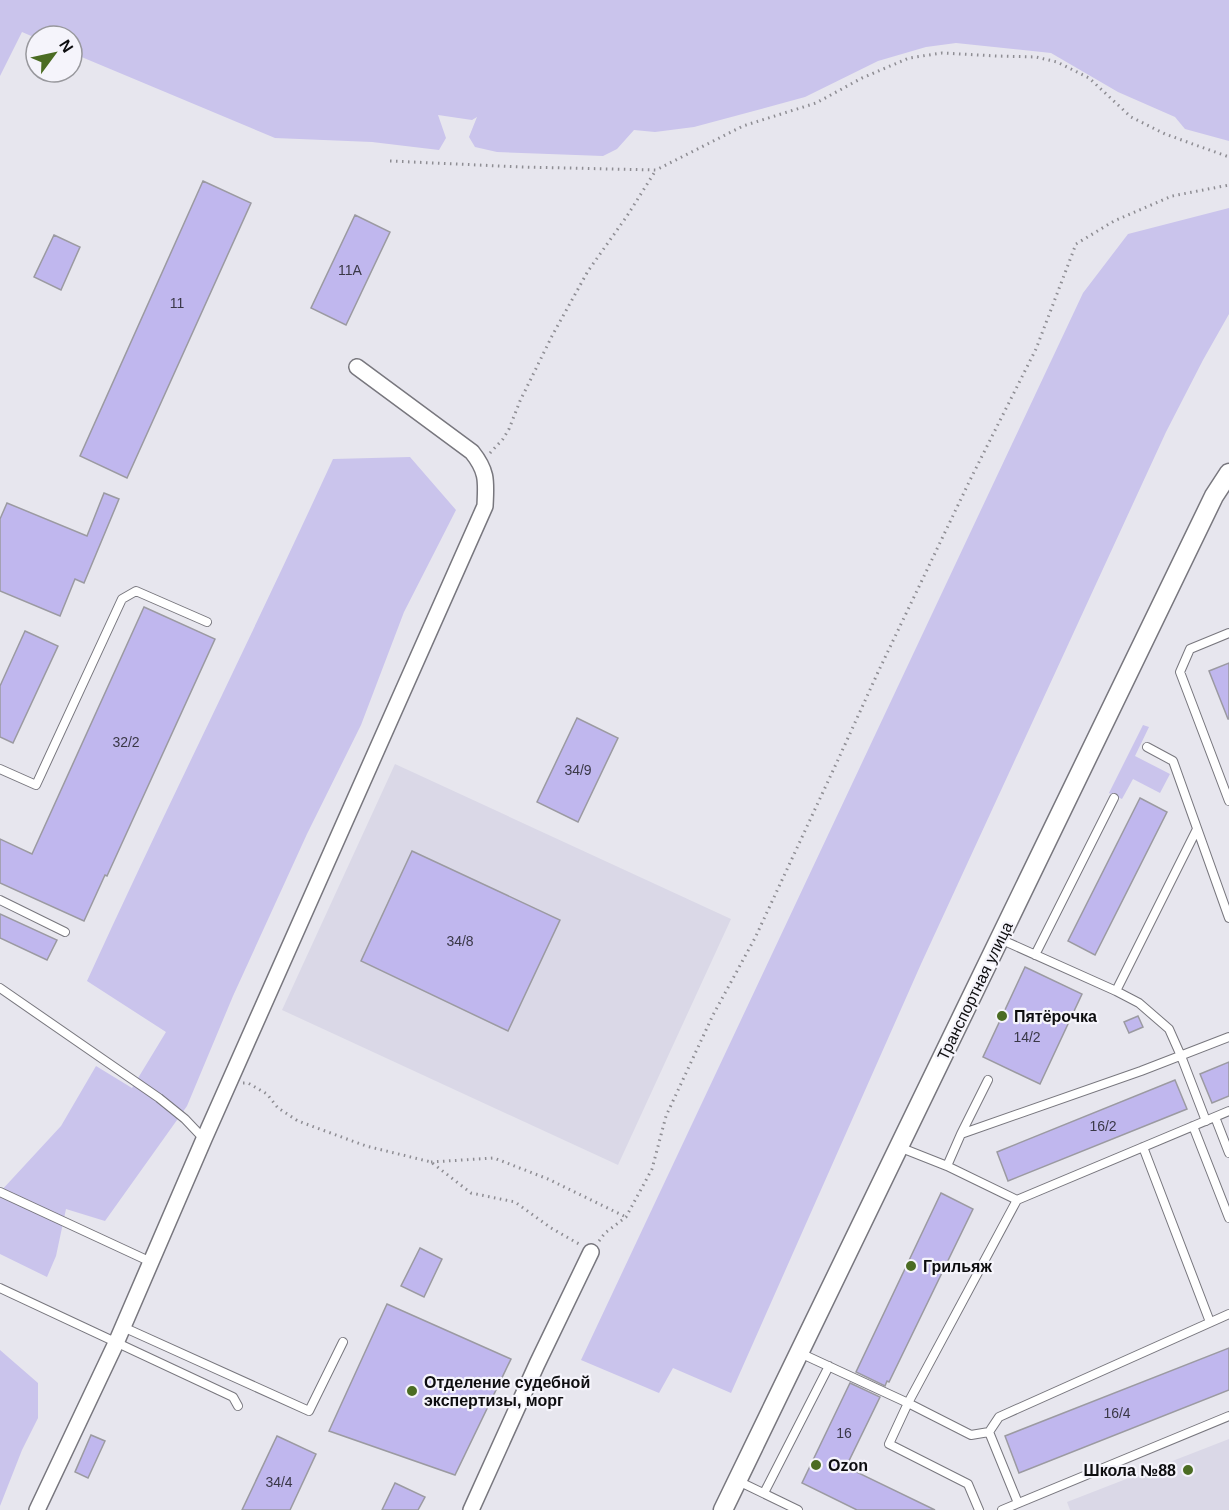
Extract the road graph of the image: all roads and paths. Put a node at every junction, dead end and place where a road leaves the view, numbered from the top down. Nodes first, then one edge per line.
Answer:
1 (1229, 157) edge
2 (390, 161) dead end
3 (656, 170) junction
4 (1229, 185) edge
5 (357, 366) dead end
6 (480, 463) junction
7 (1229, 473) edge
8 (207, 622) dead end
9 (1229, 633) edge
10 (1147, 747) dead end
11 (0, 769) edge
12 (1114, 798) dead end
13 (1229, 801) edge
14 (1197, 829) junction
15 (0, 900) edge
16 (1229, 918) edge
17 (65, 932) dead end
18 (1000, 939) junction
19 (1035, 955) junction
20 (0, 988) edge
21 (1116, 991) junction
22 (1229, 1037) edge
23 (1181, 1056) junction
24 (988, 1080) dead end
25 (230, 1083) junction
26 (1229, 1112) edge
27 (1215, 1117) junction
28 (1206, 1121) junction
29 (1193, 1126) junction
30 (961, 1134) junction
31 (204, 1139) junction
32 (899, 1147) junction
33 (1143, 1147) junction
34 (1229, 1153) edge
35 (431, 1162) junction
36 (947, 1166) junction
37 (0, 1192) edge
38 (1017, 1200) junction
39 (627, 1217) junction
40 (1229, 1218) edge
41 (591, 1252) junction
42 (151, 1262) junction
43 (0, 1288) edge
44 (1229, 1314) edge
45 (1210, 1322) junction
46 (123, 1328) junction
47 (343, 1342) dead end
48 (116, 1343) junction
49 (799, 1352) junction
50 (829, 1366) junction
51 (908, 1403) junction
52 (238, 1406) dead end
53 (1229, 1416) edge
54 (989, 1432) junction
55 (737, 1480) junction
56 (764, 1493) junction
57 (1018, 1503) junction
58 (37, 1510) edge
59 (471, 1510) edge
60 (723, 1510) edge
61 (798, 1510) edge
62 (979, 1510) edge
63 (1002, 1510) edge

1 - 3 path
2 - 3 path
3 - 6 path
4 - 39 path
5 - 6 street
6 - 25 street
7 - 18 street, Транспортная улица
8 - 11 lane
9 - 13 lane
10 - 14 lane
12 - 19 lane
14 - 16 lane
14 - 21 lane
15 - 17 lane
18 - 19 lane
18 - 32 street, Транспортная улица
19 - 21 lane
20 - 31 lane
21 - 23 lane
22 - 23 lane
23 - 28 lane
23 - 30 lane
24 - 30 lane
25 - 31 street
25 - 35 path
26 - 27 lane
27 - 28 lane
27 - 34 lane
28 - 29 lane
29 - 33 lane
29 - 40 lane
30 - 36 lane
31 - 42 street
32 - 36 lane
32 - 49 street, Транспортная улица
33 - 38 lane
33 - 45 lane
35 - 39 path
35 - 41 path
36 - 38 lane
37 - 42 lane
38 - 51 lane
39 - 41 path
41 - 59 street
42 - 46 street
43 - 48 lane
44 - 45 lane
45 - 54 lane
46 - 47 lane
46 - 48 street
48 - 52 lane
48 - 58 street
49 - 50 lane
49 - 55 street, Транспортная улица
50 - 51 lane
50 - 56 lane
51 - 54 lane
51 - 62 lane
53 - 57 lane
54 - 57 lane
55 - 56 lane
55 - 60 street, Транспортная улица
56 - 61 lane
57 - 63 lane

